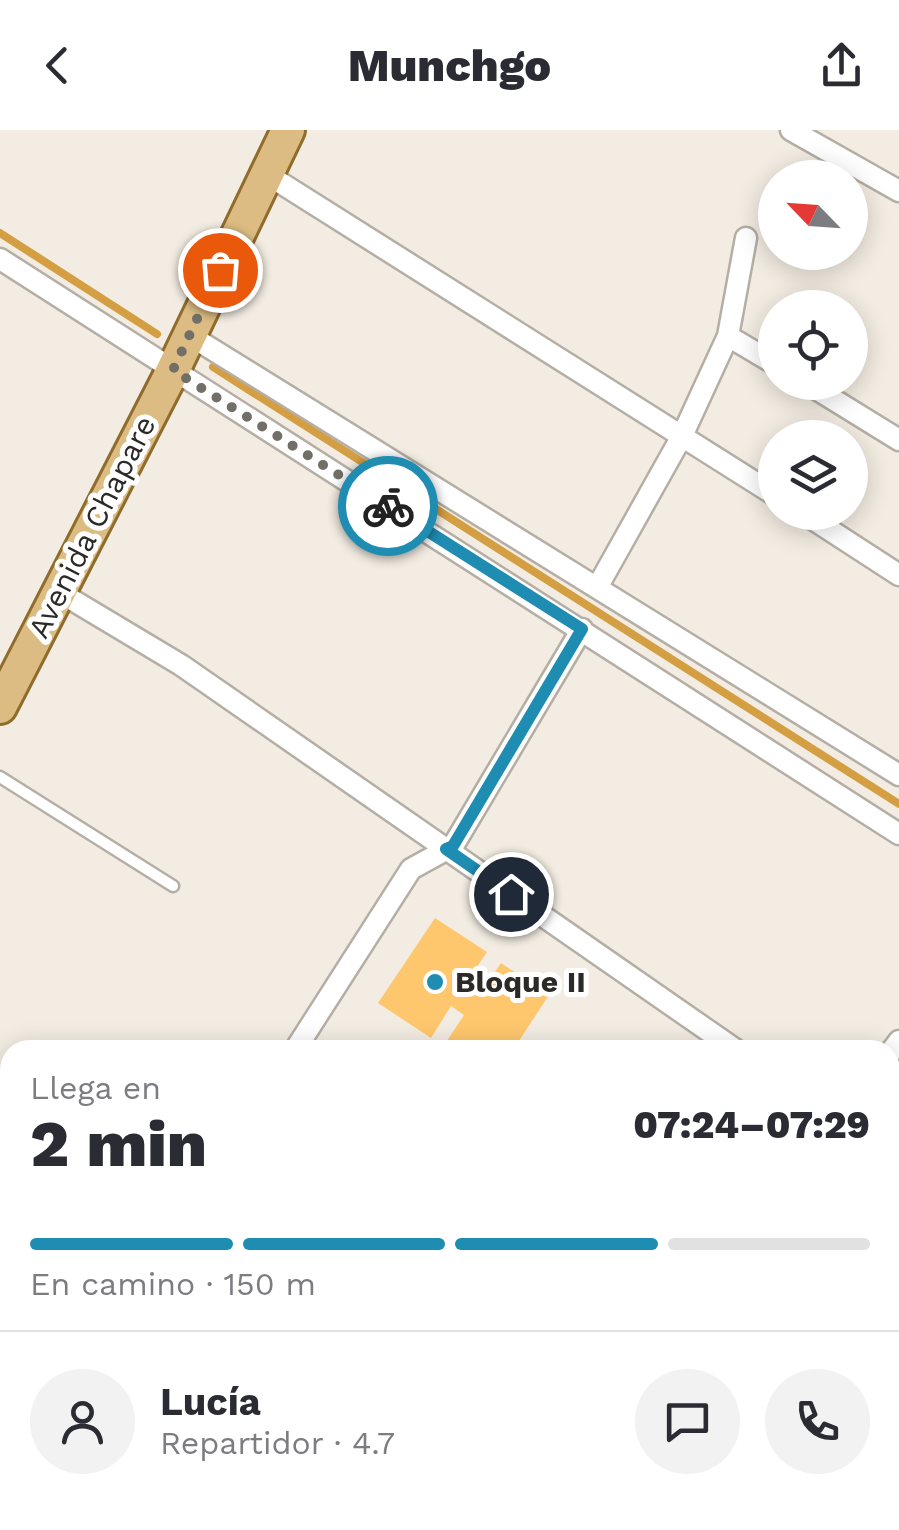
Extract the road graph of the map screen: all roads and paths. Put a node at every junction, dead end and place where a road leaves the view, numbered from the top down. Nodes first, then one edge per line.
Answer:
1 (288, 130) edge
2 (790, 130) edge
3 (265, 174) junction
4 (899, 191) edge
5 (746, 238) dead end
6 (0, 259) edge
7 (190, 335) junction
8 (728, 336) junction
9 (758, 354) edge
10 (173, 370) junction
11 (834, 400) edge
12 (682, 436) junction
13 (899, 440) edge
14 (758, 485) edge
15 (830, 530) edge
16 (899, 575) edge
17 (598, 586) junction
18 (59, 592) junction
19 (582, 629) junction
20 (8, 672) edge
21 (0, 707) edge
22 (899, 775) edge
23 (0, 777) edge
24 (899, 834) edge
25 (446, 849) junction
26 (173, 886) dead end
27 (301, 1040) edge
28 (722, 1040) edge

1 - 3 main road, Avenida Chapare
2 - 4 street
3 - 7 main road, Avenida Chapare
3 - 12 street
5 - 8 street
6 - 10 street
7 - 10 main road, Avenida Chapare
7 - 17 street
8 - 9 street
8 - 12 street
10 - 18 main road, Avenida Chapare
10 - 19 street
11 - 13 street
12 - 14 street
12 - 17 street
15 - 16 street
17 - 22 street
18 - 20 main road, Avenida Chapare
18 - 25 street
19 - 24 street
19 - 25 street
20 - 21 main road, Avenida Chapare
23 - 26 lane
25 - 27 street
25 - 28 street

